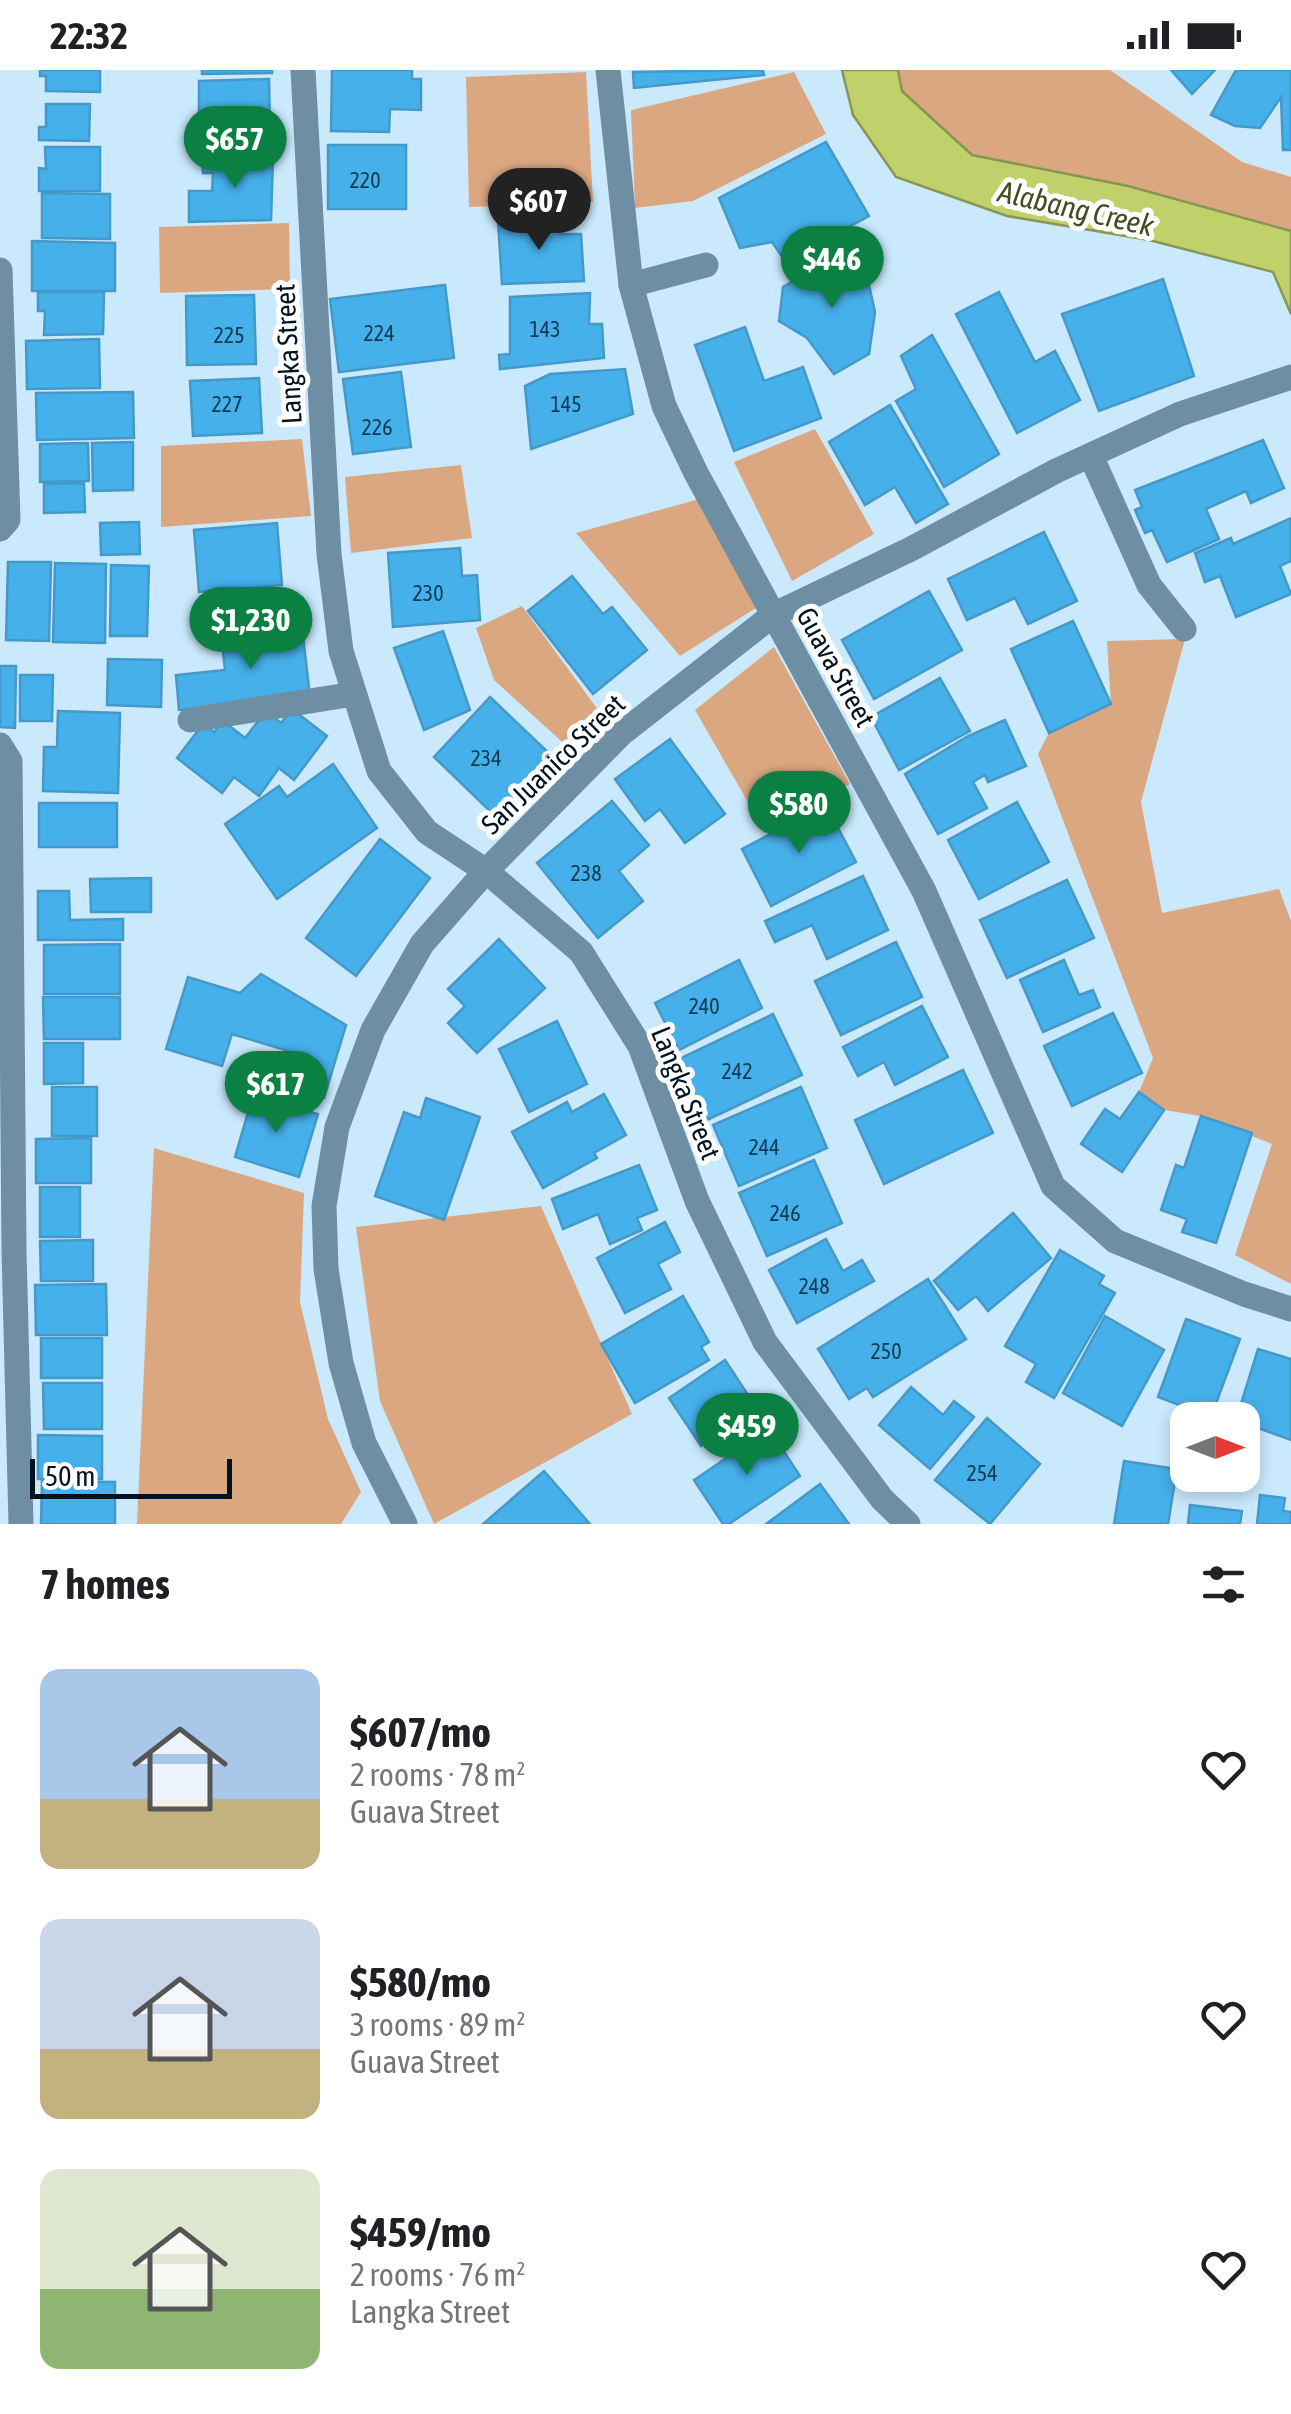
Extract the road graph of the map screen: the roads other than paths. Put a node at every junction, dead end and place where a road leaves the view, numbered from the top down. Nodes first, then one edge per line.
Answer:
1 (303, 70) edge
2 (608, 70) edge
3 (706, 265) dead end
4 (0, 270) edge
5 (631, 285) junction
6 (0, 349) edge
7 (1291, 377) edge
8 (1091, 456) junction
9 (0, 530) edge
10 (773, 615) junction
11 (1184, 629) dead end
12 (354, 694) junction
13 (190, 720) dead end
14 (0, 744) edge
15 (486, 871) junction
16 (7, 1251) edge
17 (1291, 1308) edge
18 (21, 1524) edge
19 (404, 1524) edge
20 (908, 1524) edge

1 - 12 street, Langka Street
2 - 5 street, Guava Street
3 - 5 street
4 - 6 street
5 - 10 street, Guava Street
6 - 9 street
7 - 8 street, San Juanico Street
8 - 10 street, San Juanico Street
8 - 11 street
10 - 15 street, San Juanico Street
10 - 17 street, Guava Street
12 - 13 street
12 - 15 street, Langka Street
14 - 16 street
15 - 19 street, San Juanico Street
15 - 20 street, Langka Street
16 - 18 street

